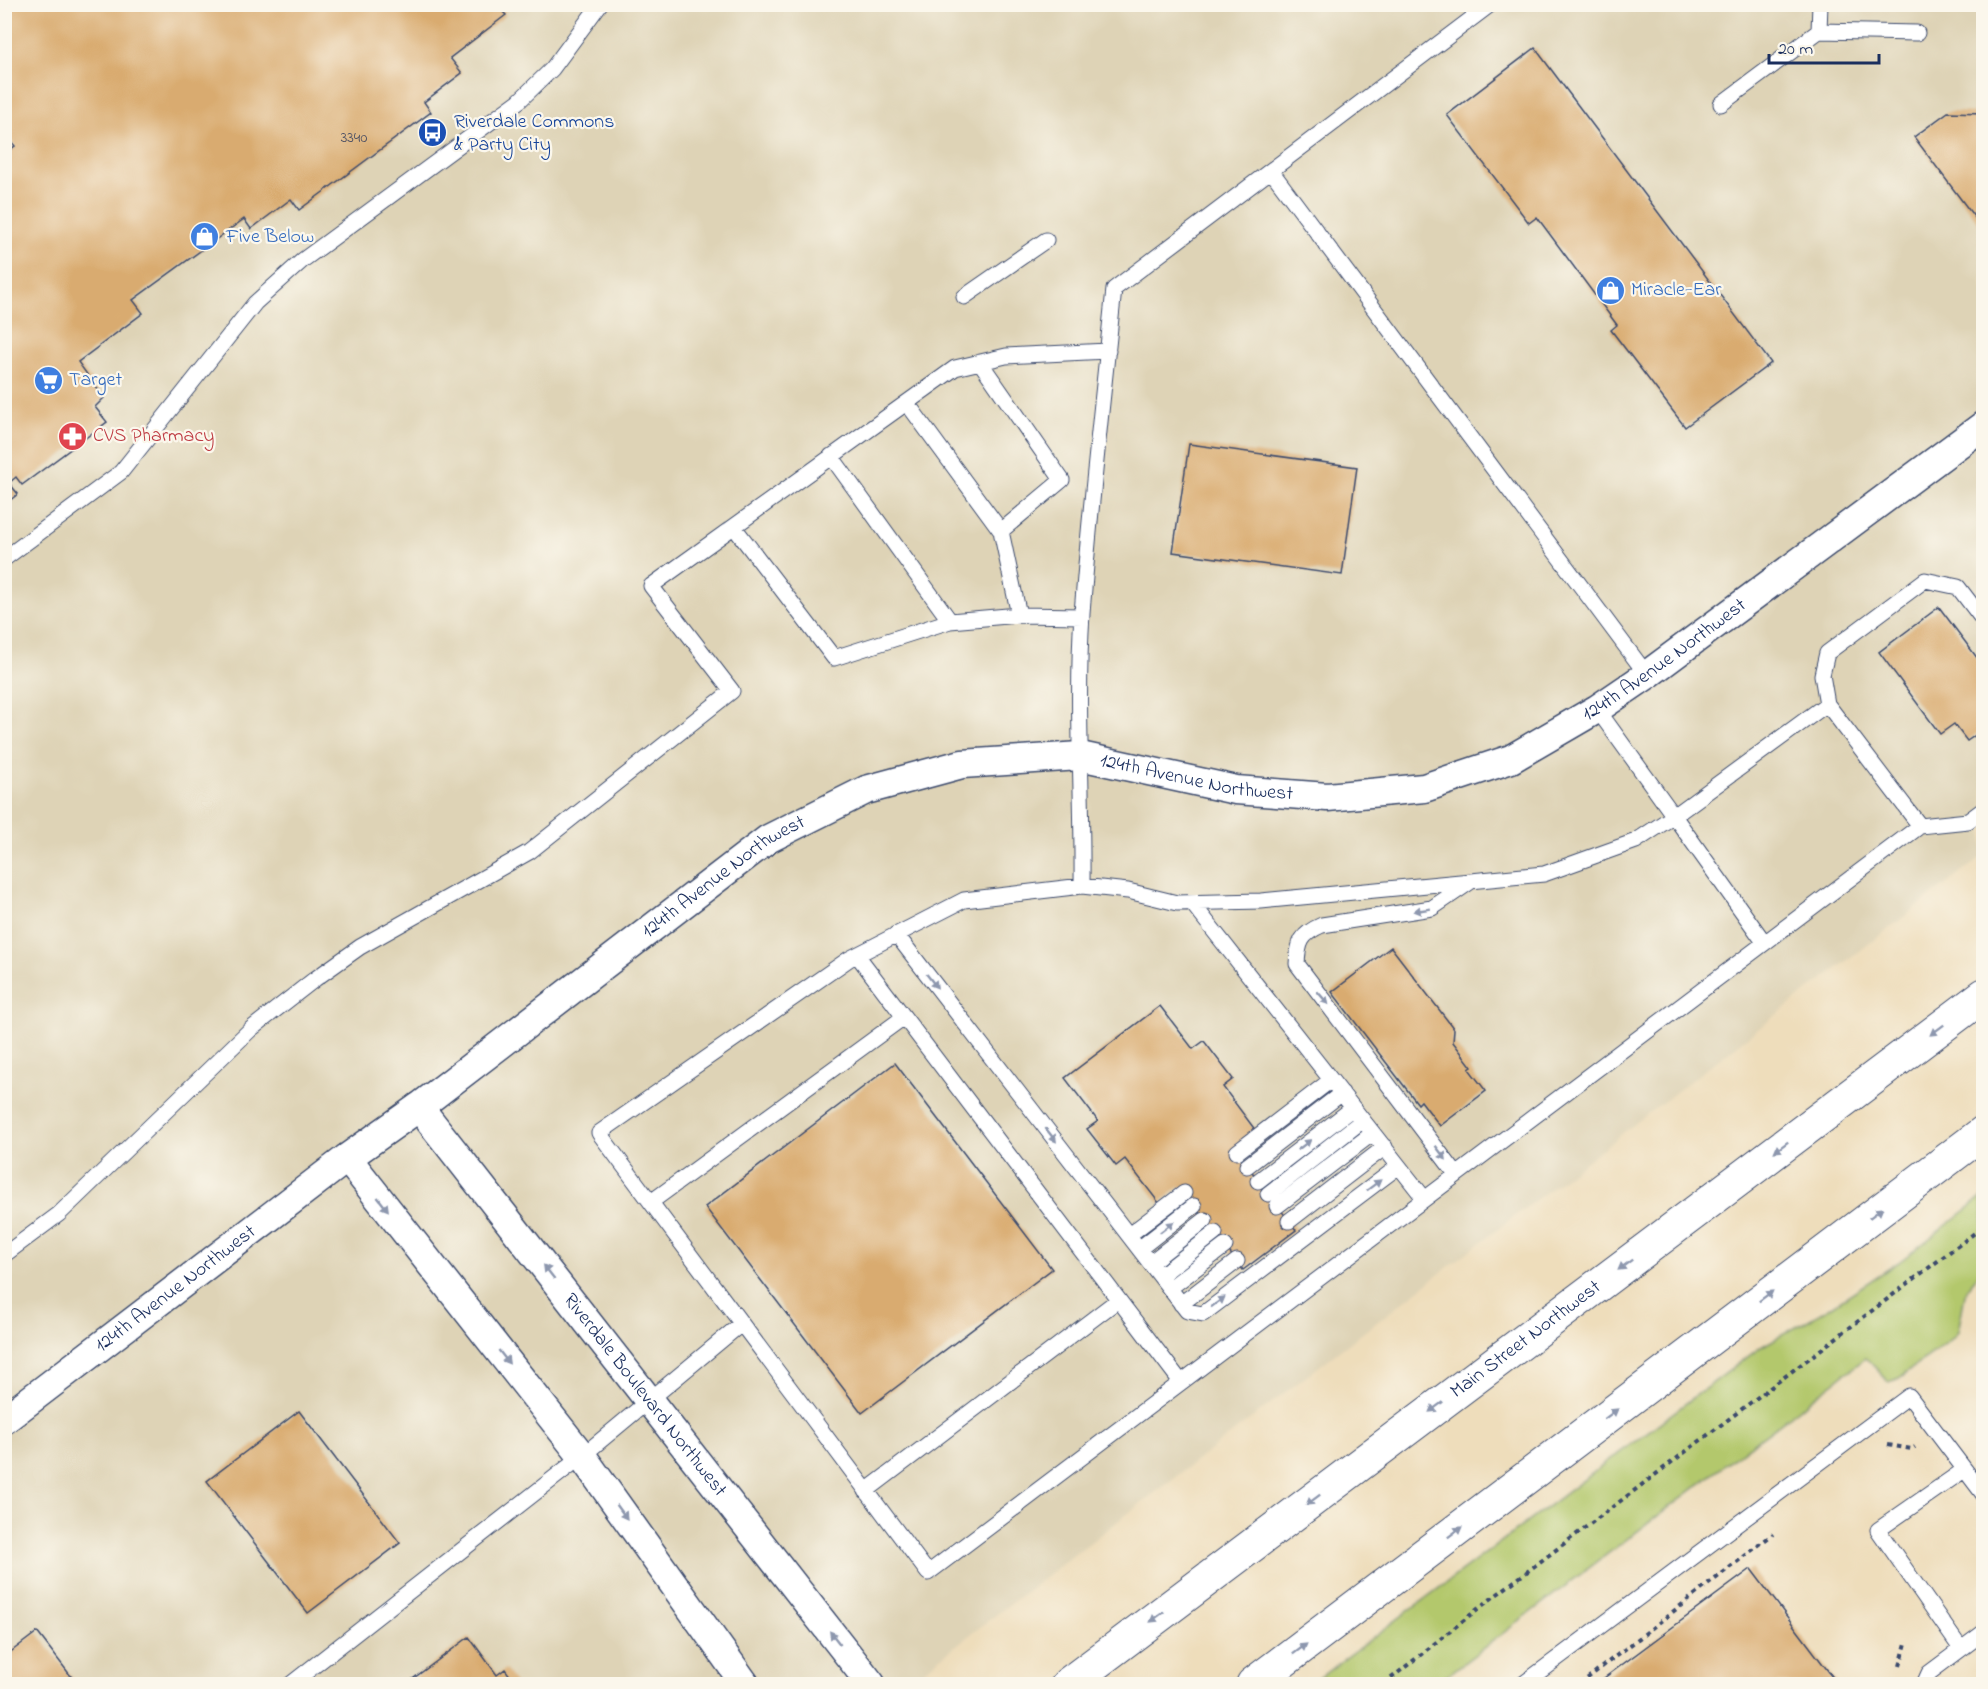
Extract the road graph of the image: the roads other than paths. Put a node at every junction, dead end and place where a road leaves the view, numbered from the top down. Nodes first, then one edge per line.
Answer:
1 (600, 4) edge
2 (1491, 4) edge
3 (1820, 4) edge
4 (1819, 30) junction
5 (1917, 33) dead end
6 (1721, 104) dead end
7 (1272, 172) junction
8 (1046, 240) dead end
9 (964, 297) dead end
10 (1108, 351) junction
11 (980, 362) junction
12 (907, 403) junction
13 (1980, 436) edge
14 (831, 456) junction
15 (734, 527) junction
16 (1001, 531) junction
17 (4, 560) edge
18 (1019, 615) junction
19 (1082, 616) junction
20 (950, 621) junction
21 (1983, 621) edge
22 (1647, 675) junction
23 (1827, 704) junction
24 (1597, 709) junction
25 (1080, 756) junction
26 (1983, 809) edge
27 (1674, 816) junction
28 (1920, 826) junction
29 (1472, 881) junction
30 (1082, 886) junction
31 (1192, 903) junction
32 (896, 934) junction
33 (1764, 942) junction
34 (857, 955) junction
35 (1983, 995) edge
36 (904, 1017) junction
37 (1331, 1080) junction
38 (1342, 1093) junction
39 (419, 1107) junction
40 (1353, 1108) junction
41 (1363, 1120) junction
42 (1983, 1132) edge
43 (1373, 1133) junction
44 (1385, 1147) junction
45 (1237, 1152) dead end
46 (347, 1158) junction
47 (1247, 1166) dead end
48 (1399, 1166) junction
49 (1456, 1174) junction
50 (1258, 1181) dead end
51 (1184, 1193) dead end
52 (1424, 1198) junction
53 (651, 1202) junction
54 (1194, 1206) dead end
55 (1205, 1220) dead end
56 (1288, 1221) dead end
57 (1215, 1233) dead end
58 (1129, 1235) junction
59 (1225, 1246) dead end
60 (1139, 1249) junction
61 (4, 1255) edge
62 (1237, 1261) dead end
63 (1150, 1263) junction
64 (1160, 1276) junction
65 (1170, 1288) junction
66 (1118, 1300) junction
67 (1181, 1304) junction
68 (741, 1324) junction
69 (1181, 1382) junction
70 (650, 1401) junction
71 (4, 1420) edge
72 (582, 1456) junction
73 (1964, 1470) junction
74 (866, 1491) junction
75 (1983, 1496) edge
76 (1983, 1632) edge
77 (1961, 1649) junction
78 (291, 1684) edge
79 (745, 1684) edge
80 (871, 1684) edge
81 (1068, 1684) edge
82 (1253, 1684) edge
83 (1523, 1684) edge
84 (1924, 1684) edge

1 - 17 lane
2 - 7 lane
3 - 4 lane
4 - 5 lane
4 - 6 lane
7 - 10 lane
7 - 22 lane
8 - 9 lane
10 - 11 lane
10 - 19 lane
11 - 12 lane
11 - 16 lane
12 - 14 lane
12 - 16 lane
13 - 22 street, 124th Avenue Northwest
14 - 15 lane
14 - 20 lane
15 - 20 lane
15 - 61 lane
16 - 18 lane
18 - 19 lane
18 - 20 lane
19 - 25 lane
21 - 23 lane
22 - 24 street, 124th Avenue Northwest
23 - 27 lane
23 - 28 lane
24 - 25 street, 124th Avenue Northwest
24 - 27 lane
25 - 30 lane
25 - 39 street, 124th Avenue Northwest
26 - 28 lane
27 - 29 lane
27 - 33 lane
28 - 33 lane
29 - 31 lane
29 -> 49 lane
30 - 31 lane
30 - 32 lane
31 - 37 lane
32 - 34 lane
32 -> 58 lane
33 - 49 lane
34 - 36 lane
34 - 53 lane
35 -> 81 main road, Main Street Northwest
36 - 53 lane
36 - 66 lane
37 - 38 lane
37 - 45 lane
38 - 40 lane
38 - 47 lane
39 - 46 street, 124th Avenue Northwest
70 -> 39 street, Riverdale Boulevard Northwest
40 - 41 lane
50 -> 40 lane
41 - 43 lane
41 - 43 lane
82 -> 42 main road
43 - 44 lane
44 - 48 lane
44 - 56 lane
46 - 71 street, 124th Avenue Northwest
46 -> 72 street
48 - 52 lane
67 -> 48 lane
49 - 52 lane
51 - 58 lane
52 - 69 lane
53 - 68 lane
60 -> 54 lane
55 - 63 lane
57 - 64 lane
58 - 60 lane
59 - 65 lane
60 - 63 lane
62 - 67 lane
63 - 64 lane
64 - 65 lane
65 - 67 lane
66 - 69 lane
66 - 74 lane
68 - 70 lane
68 - 74 lane
69 - 74 lane
70 - 72 lane
80 -> 70 street, Riverdale Boulevard Northwest
72 - 78 lane
72 -> 79 street
73 - 75 lane
73 - 77 lane
73 - 83 lane
76 - 77 lane
77 - 84 lane

